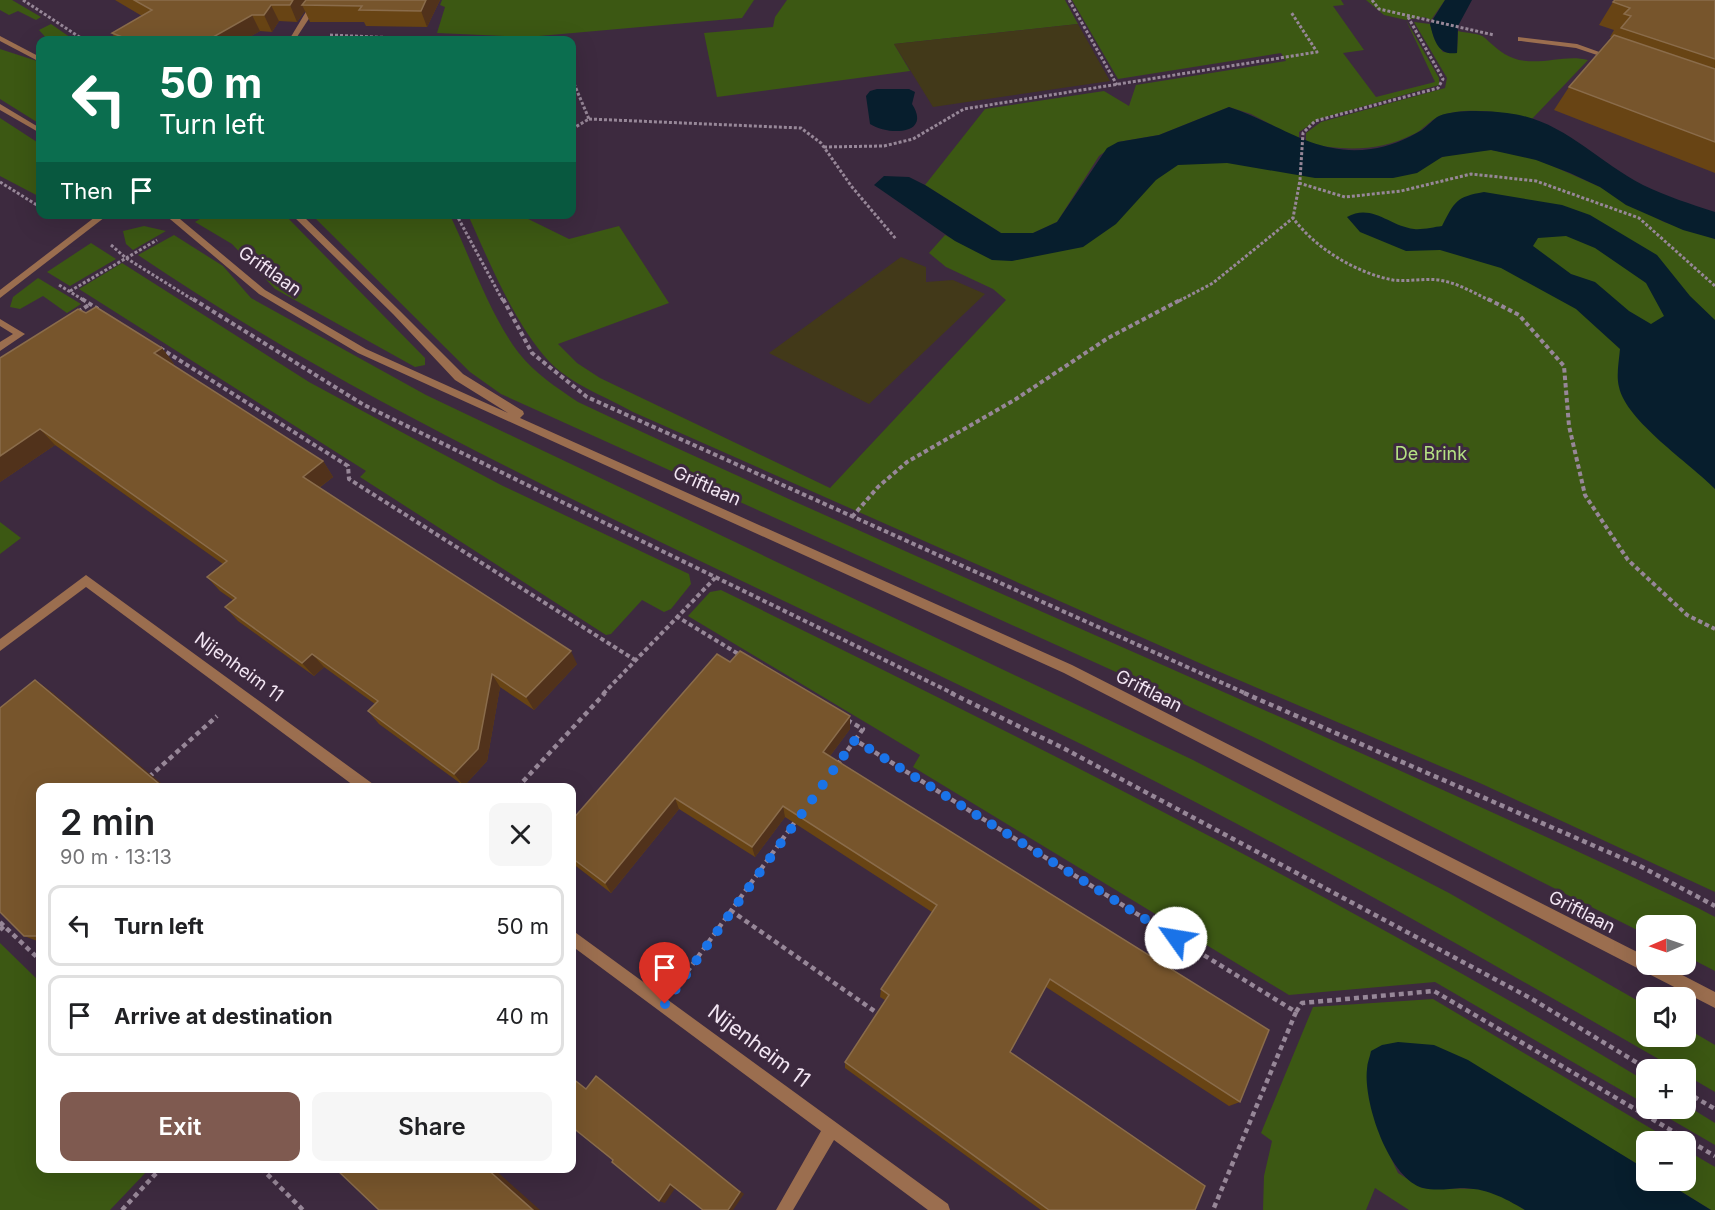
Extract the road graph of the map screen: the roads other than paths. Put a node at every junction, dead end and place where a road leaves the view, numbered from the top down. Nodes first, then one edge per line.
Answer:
1 (317, 0) edge
2 (295, 36) edge
3 (0, 38) edge
4 (1521, 39) dead end
5 (36, 58) edge
6 (1621, 61) edge
7 (0, 106) edge
8 (36, 128) edge
9 (99, 219) edge
10 (174, 219) edge
11 (300, 219) edge
12 (0, 295) edge
13 (0, 322) edge
14 (0, 347) edge
15 (555, 437) junction
16 (0, 646) edge
17 (361, 783) edge
18 (576, 940) edge
19 (1715, 1000) edge
20 (832, 1128) junction
21 (784, 1210) edge
22 (942, 1210) edge

1 - 2 street
3 - 5 street
4 - 6 street
7 - 8 street
9 - 12 street
10 - 15 street, Griftlaan
11 - 15 street, Griftlaan
13 - 14 street
15 - 19 street, Griftlaan
16 - 17 street, Nijenheim 11
18 - 20 street, Nijenheim 11
20 - 21 street
20 - 22 street, Nijenheim 11

